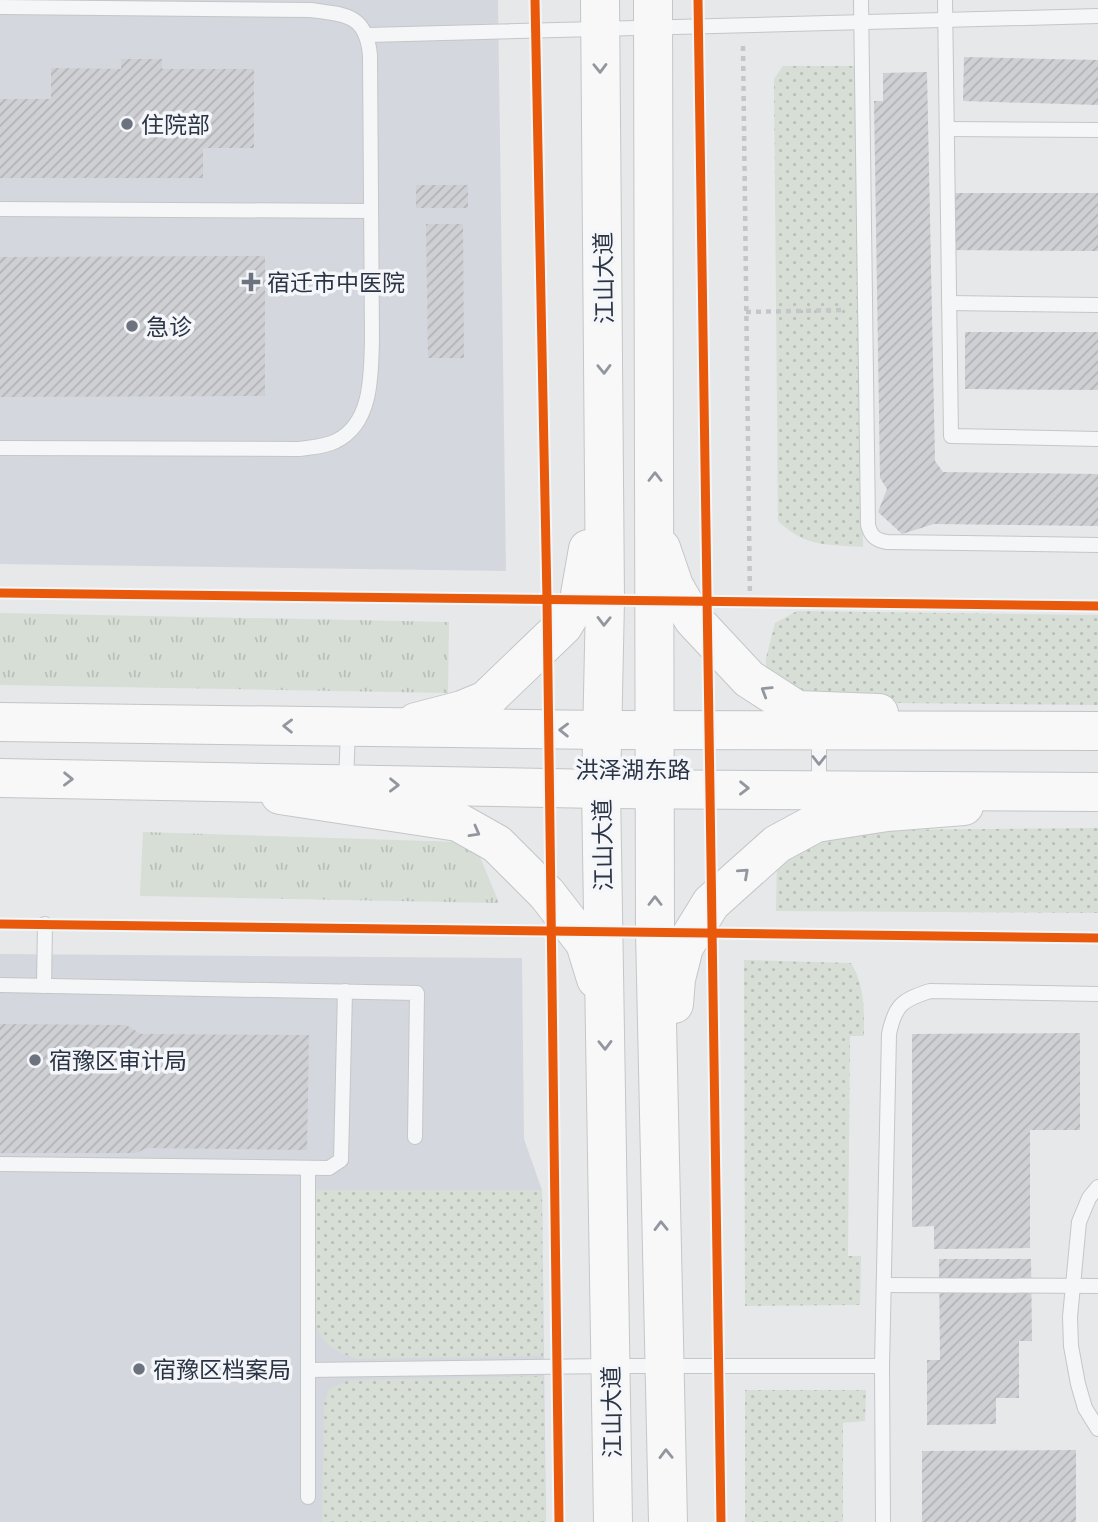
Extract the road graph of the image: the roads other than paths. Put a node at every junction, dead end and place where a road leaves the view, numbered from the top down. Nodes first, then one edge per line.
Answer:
1 (861, 0) edge
2 (945, 0) edge
3 (214, 5) edge
4 (0, 8) edge
5 (653, 13) edge
6 (600, 15) edge
7 (1098, 16) edge
8 (945, 20) junction
9 (861, 22) junction
10 (368, 35) junction
11 (947, 129) junction
12 (1098, 130) edge
13 (0, 209) edge
14 (371, 211) junction
15 (949, 303) junction
16 (1098, 304) edge
17 (604, 408) junction
18 (1098, 439) edge
19 (0, 448) edge
20 (655, 532) junction
21 (1098, 545) edge
22 (0, 722) edge
23 (1098, 722) edge
24 (348, 727) junction
25 (394, 728) junction
26 (602, 730) junction
27 (654, 730) junction
28 (820, 731) junction
29 (1098, 731) edge
30 (0, 778) edge
31 (191, 782) junction
32 (346, 784) junction
33 (654, 788) junction
34 (601, 789) junction
35 (819, 789) junction
36 (1098, 793) edge
37 (45, 924) dead end
38 (0, 985) edge
39 (44, 986) junction
40 (345, 991) junction
41 (1098, 994) edge
42 (604, 1004) junction
43 (415, 1138) dead end
44 (0, 1164) edge
45 (308, 1168) junction
46 (661, 1187) junction
47 (1098, 1187) edge
48 (884, 1285) junction
49 (1072, 1286) junction
50 (1098, 1286) edge
51 (610, 1366) junction
52 (664, 1366) junction
53 (882, 1366) junction
54 (308, 1370) junction
55 (1098, 1429) edge
56 (308, 1497) dead end
57 (613, 1522) edge
58 (668, 1522) edge
59 (883, 1522) edge

1 - 9 lane
2 - 8 lane
3 - 4 lane
3 - 10 lane
5 - 6 lane
5 - 9 lane
20 -> 5 main road
6 - 10 lane
6 -> 17 main road, 江山大道
7 - 8 lane
8 - 9 lane
8 - 11 lane
9 - 21 lane
10 - 14 lane
11 - 12 lane
11 - 15 lane
13 - 14 lane
14 - 19 lane
15 - 16 lane
15 - 18 lane
17 - 25 main road
17 -> 26 main road, 江山大道
23 -> 20 main road
20 - 27 main road
24 -> 22 main road, 洪泽湖东路
24 - 25 main road, 洪泽湖东路
24 - 32 lane
26 -> 25 main road, 洪泽湖东路
26 - 27 main road, 洪泽湖东路
26 - 34 main road, 江山大道
27 - 28 main road, 洪泽湖东路
27 - 33 main road
28 - 29 main road, 洪泽湖东路
28 -> 35 lane
30 -> 31 main road, 洪泽湖东路
31 - 32 main road, 洪泽湖东路
31 -> 42 main road
32 -> 34 main road, 洪泽湖东路
33 - 34 main road, 洪泽湖东路
33 -> 35 main road, 洪泽湖东路
46 -> 33 main road
34 - 42 main road, 江山大道
35 - 36 main road, 洪泽湖东路
46 -> 36 main road
37 - 39 lane
38 - 39 lane
39 - 40 lane
40 - 43 lane
40 - 45 lane
41 - 48 lane
42 -> 51 main road, 江山大道
44 - 45 lane
45 - 54 lane
52 -> 46 main road
47 - 49 lane
48 - 49 lane
48 - 53 lane
49 - 50 lane
49 - 55 lane
51 - 52 lane
51 - 54 lane
51 - 57 main road, 江山大道
52 - 53 lane
58 -> 52 main road
53 - 59 lane
54 - 56 lane

